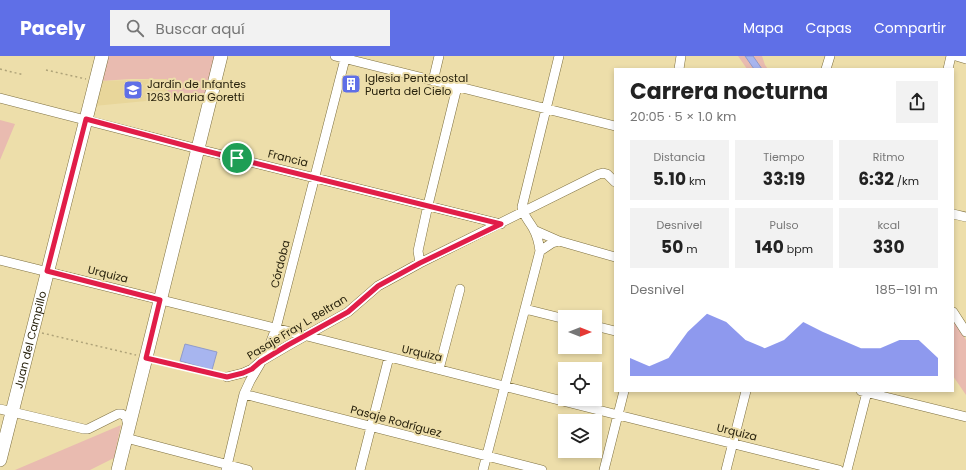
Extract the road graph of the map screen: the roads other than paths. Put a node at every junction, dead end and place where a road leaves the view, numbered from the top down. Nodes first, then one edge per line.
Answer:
1 (102, 56) edge
2 (221, 56) edge
3 (335, 56) edge
4 (439, 56) edge
5 (559, 56) edge
6 (681, 56) edge
7 (830, 56) edge
8 (951, 56) edge
9 (956, 56) edge
10 (345, 58) junction
11 (966, 59) edge
12 (678, 68) edge
13 (826, 68) edge
14 (948, 68) edge
15 (433, 80) junction
16 (457, 87) junction
17 (0, 98) edge
18 (546, 108) junction
19 (86, 119) junction
20 (614, 126) edge
21 (198, 149) junction
22 (315, 177) junction
23 (614, 181) edge
24 (428, 206) junction
25 (523, 212) junction
26 (954, 214) edge
27 (966, 217) edge
28 (501, 224) junction
29 (534, 230) junction
30 (559, 241) junction
31 (540, 251) junction
32 (614, 257) edge
33 (0, 260) edge
34 (420, 263) junction
35 (47, 271) junction
36 (460, 289) dead end
37 (160, 300) junction
38 (525, 309) junction
39 (954, 314) edge
40 (558, 317) edge
41 (276, 328) junction
42 (602, 328) edge
43 (614, 331) edge
44 (966, 332) edge
45 (307, 336) junction
46 (389, 357) junction
47 (260, 362) junction
48 (439, 369) junction
49 (227, 377) road end
50 (505, 385) junction
51 (624, 392) edge
52 (746, 392) edge
53 (864, 392) edge
54 (244, 394) junction
55 (6, 411) edge
56 (618, 415) junction
57 (966, 416) edge
58 (371, 426) junction
59 (127, 433) junction
60 (733, 444) junction
61 (486, 456) junction
62 (0, 460) edge
63 (226, 468) edge
64 (118, 470) edge
65 (248, 470) edge
66 (360, 470) edge
67 (483, 470) edge
68 (542, 470) edge
69 (604, 470) edge
70 (726, 470) edge
71 (839, 470) edge
72 (847, 470) edge

1 - 19 street, Juan del Campillo
2 - 21 street
3 - 10 street
4 - 15 street
5 - 18 street
6 - 12 street
7 - 13 street
8 - 14 street
9 - 11 street
10 - 15 street
10 - 22 street, Córdoba
15 - 16 street
16 - 18 street
16 - 24 street
17 - 19 street, Francia
18 - 20 street
18 - 25 street
19 - 21 street, Francia
19 - 35 street, Juan del Campillo
21 - 22 street, Francia
21 - 37 street
22 - 24 street, Francia
22 - 41 street, Córdoba
23 - 25 street, Pasaje Fray L. Beltran
24 - 28 street, Francia
24 - 34 street
25 - 28 street, Pasaje Fray L. Beltran
25 - 29 street
26 - 27 street
28 - 34 street, Pasaje Fray L. Beltran
29 - 30 street
29 - 31 street
30 - 31 street
30 - 32 street
31 - 38 street
33 - 35 street, Urquiza
34 - 45 street, Pasaje Fray L. Beltran
35 - 37 street, Urquiza
35 - 55 street, Juan del Campillo
36 - 48 street
37 - 41 street, Urquiza
37 - 59 street
38 - 40 street
38 - 50 street
39 - 44 street
41 - 45 street, Urquiza
41 - 47 street, Córdoba
42 - 43 street
45 - 46 street, Urquiza
45 - 47 street, Pasaje Fray L. Beltran
46 - 48 street, Urquiza
46 - 58 street
47 - 49 street, Pasaje Fray L. Beltran
47 - 54 street, Córdoba
48 - 50 street, Urquiza
50 - 56 street, Urquiza
50 - 61 street
51 - 56 street
52 - 60 street
53 - 57 street
53 - 72 street
54 - 58 street, Pasaje Rodríguez
54 - 63 street, Córdoba
55 - 59 street
55 - 62 street, Juan del Campillo
56 - 60 street, Urquiza
56 - 69 street
58 - 61 street, Pasaje Rodríguez
58 - 66 street
59 - 63 street
59 - 64 street
60 - 70 street
60 - 71 street, Urquiza
61 - 67 street
61 - 68 street, Pasaje Rodríguez
63 - 65 street

